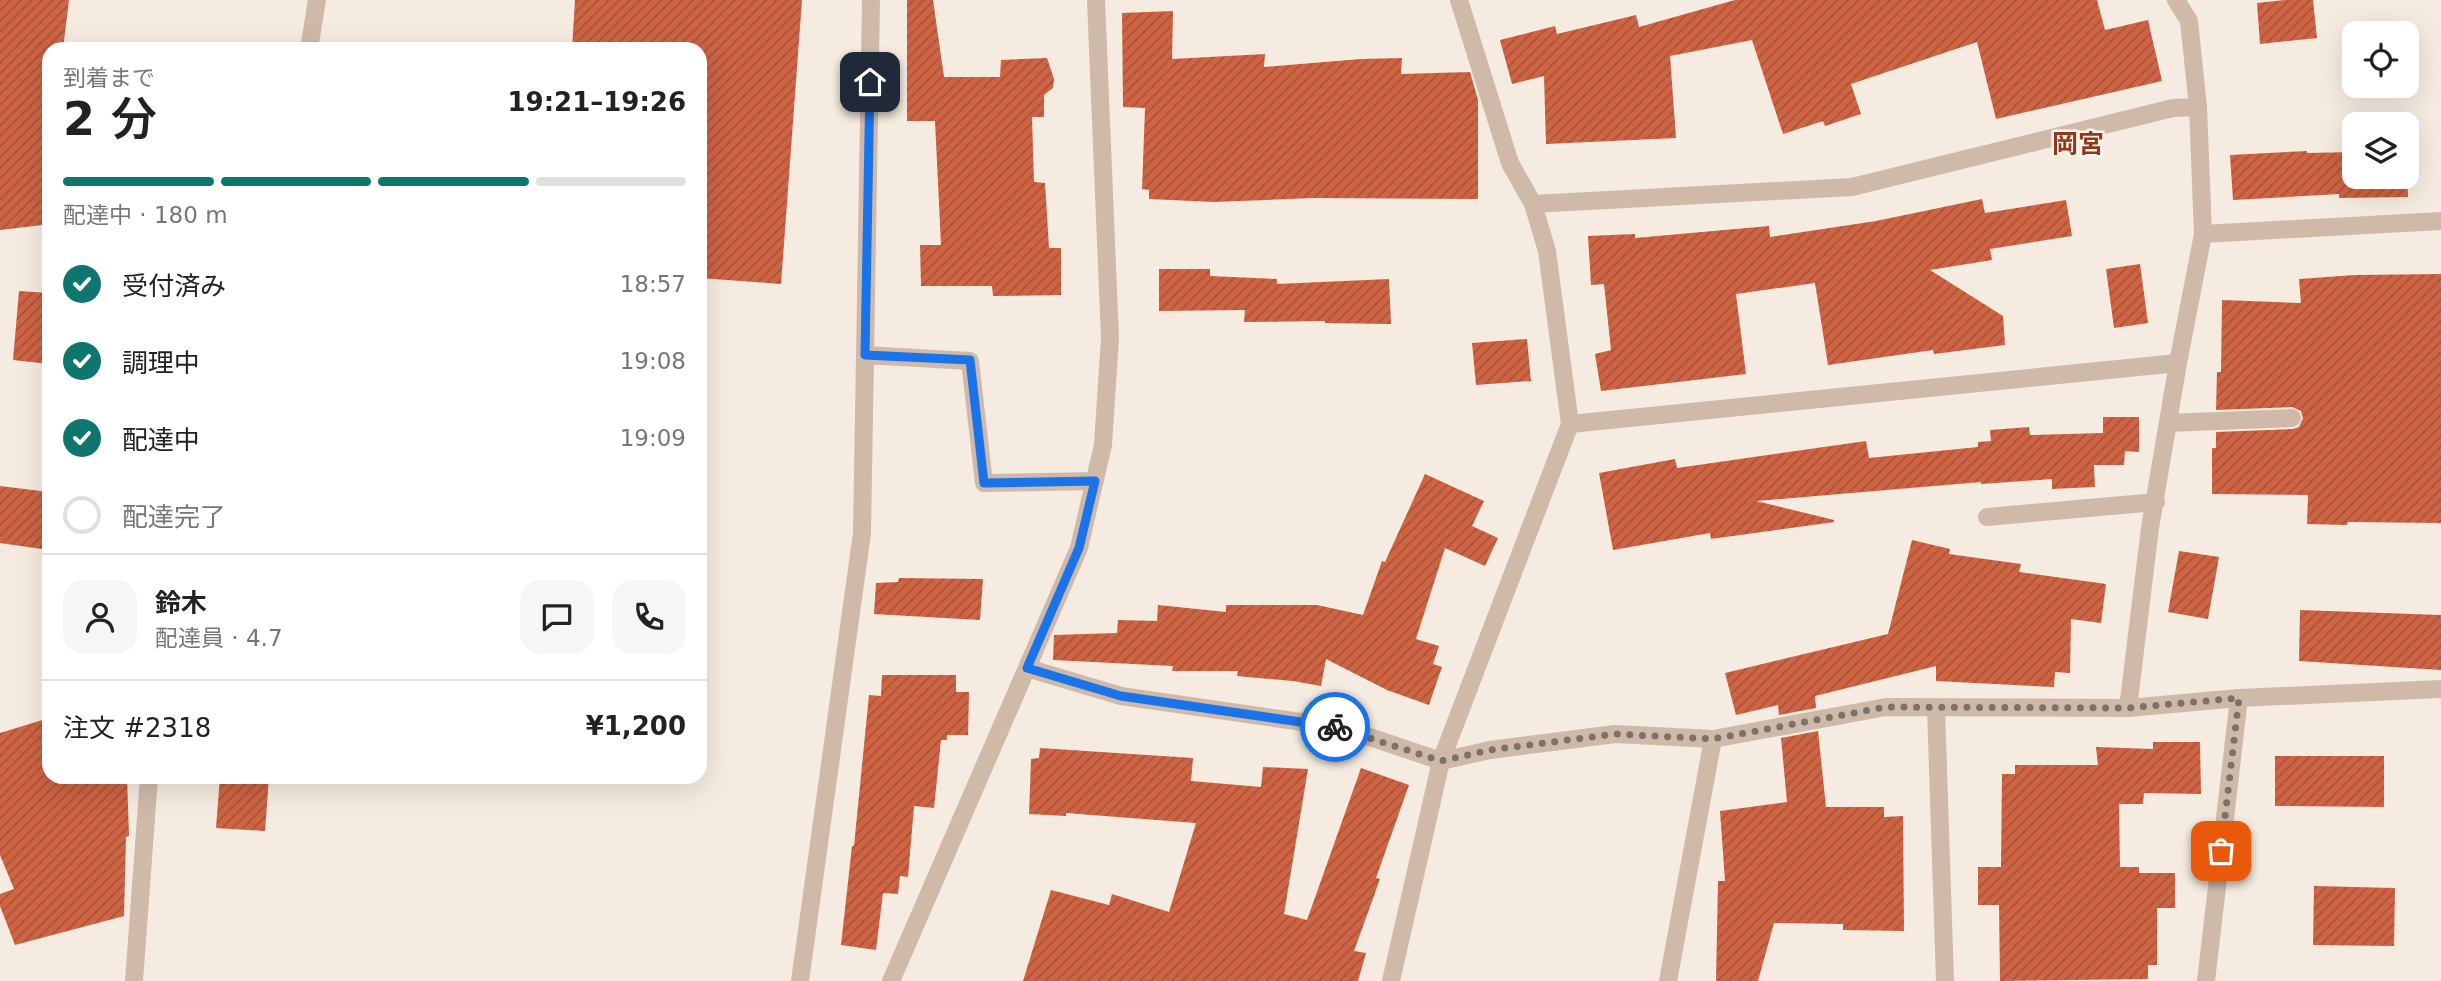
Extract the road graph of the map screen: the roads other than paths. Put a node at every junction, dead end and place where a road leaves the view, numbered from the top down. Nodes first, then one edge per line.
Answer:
1 (317, 0) edge
2 (871, 0) edge
3 (1096, 0) edge
4 (2176, 0) edge
5 (1463, 1) edge
6 (310, 42) edge
7 (2198, 107) junction
8 (1533, 204) junction
9 (2441, 220) edge
10 (2203, 234) junction
11 (865, 355) junction
12 (2178, 363) junction
13 (2292, 418) dead end
14 (2168, 423) junction
15 (1570, 424) junction
16 (1095, 481) junction
17 (2156, 502) junction
18 (1987, 517) dead end
19 (1027, 668) junction
20 (2441, 689) edge
21 (2239, 698) junction
22 (1937, 708) junction
23 (2128, 708) junction
24 (1713, 739) junction
25 (1441, 761) junction
26 (148, 784) edge
27 (134, 981) edge
28 (800, 981) edge
29 (891, 981) edge
30 (1391, 981) edge
31 (1668, 981) edge
32 (1945, 981) edge
33 (2206, 981) edge

1 - 6 street
2 - 11 street
3 - 16 street
4 - 7 street
5 - 8 street
7 - 8 street
7 - 10 street
8 - 15 street
9 - 10 street
10 - 12 street
11 - 16 street
11 - 28 street
12 - 14 street
12 - 15 street
13 - 14 street
14 - 17 street
15 - 25 street
16 - 19 street
17 - 18 street
17 - 23 street
19 - 25 street
19 - 29 street
20 - 21 street
21 - 23 street
21 - 33 street
22 - 23 street
22 - 24 street
22 - 32 street
24 - 25 street
24 - 31 street
25 - 30 street
26 - 27 street

